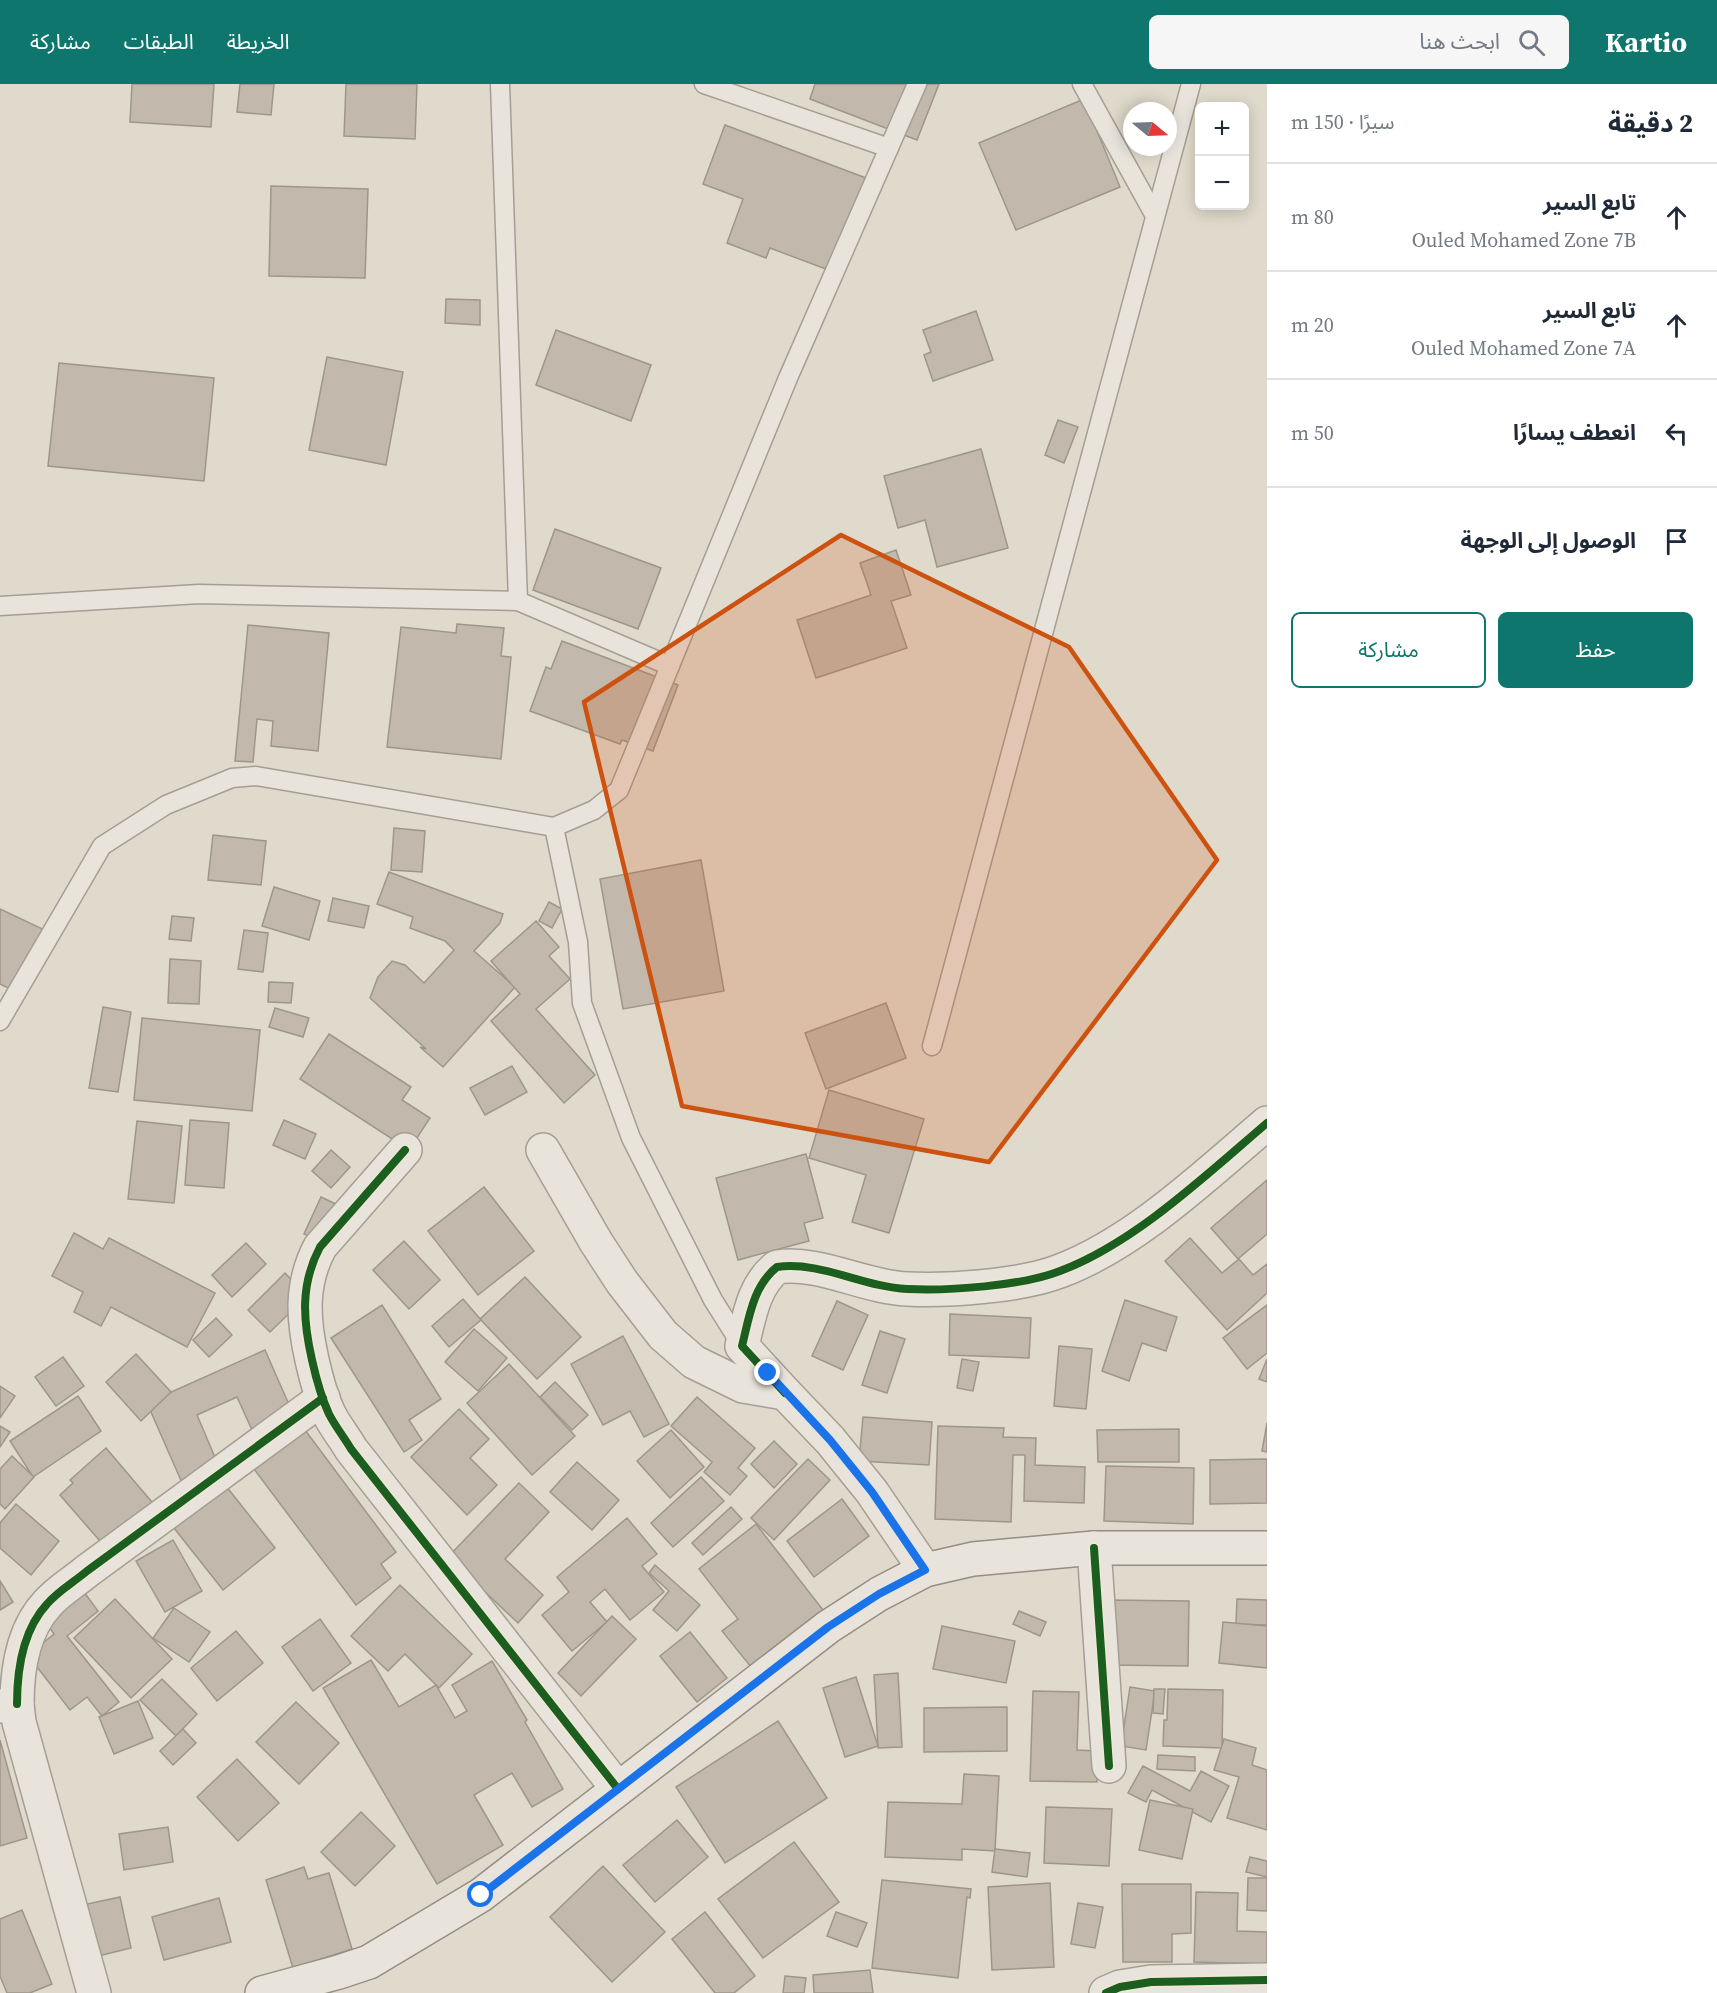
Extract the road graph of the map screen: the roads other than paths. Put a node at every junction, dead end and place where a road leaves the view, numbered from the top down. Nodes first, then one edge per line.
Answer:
1 (500, 84) edge
2 (704, 84) edge
3 (916, 84) edge
4 (1082, 84) edge
5 (1191, 84) edge
6 (889, 148) junction
7 (1155, 216) junction
8 (518, 601) junction
9 (0, 606) edge
10 (670, 666) junction
11 (554, 827) junction
12 (0, 1021) edge
13 (932, 1046) dead end
14 (1267, 1123) edge
15 (405, 1150) dead end
16 (543, 1150) dead end
17 (742, 1346) junction
18 (785, 1393) junction
19 (322, 1398) junction
20 (1094, 1548) junction
21 (1267, 1548) edge
22 (925, 1570) junction
23 (8, 1705) edge
24 (1109, 1766) dead end
25 (618, 1789) junction
26 (1267, 1980) edge
27 (94, 1993) edge
28 (262, 1993) edge
29 (1107, 1993) edge

1 - 8 lane
2 - 6 lane
3 - 6 lane
4 - 7 lane
5 - 7 lane
6 - 10 lane
7 - 13 lane
8 - 9 lane
8 - 10 lane
10 - 11 lane
11 - 12 lane
11 - 17 lane
14 - 17 street
15 - 19 street
16 - 18 street
17 - 18 street
18 - 22 street
19 - 23 street
19 - 25 street
20 - 21 street
20 - 22 street
20 - 24 street
22 - 25 street
23 - 27 street
25 - 28 street
26 - 29 street

